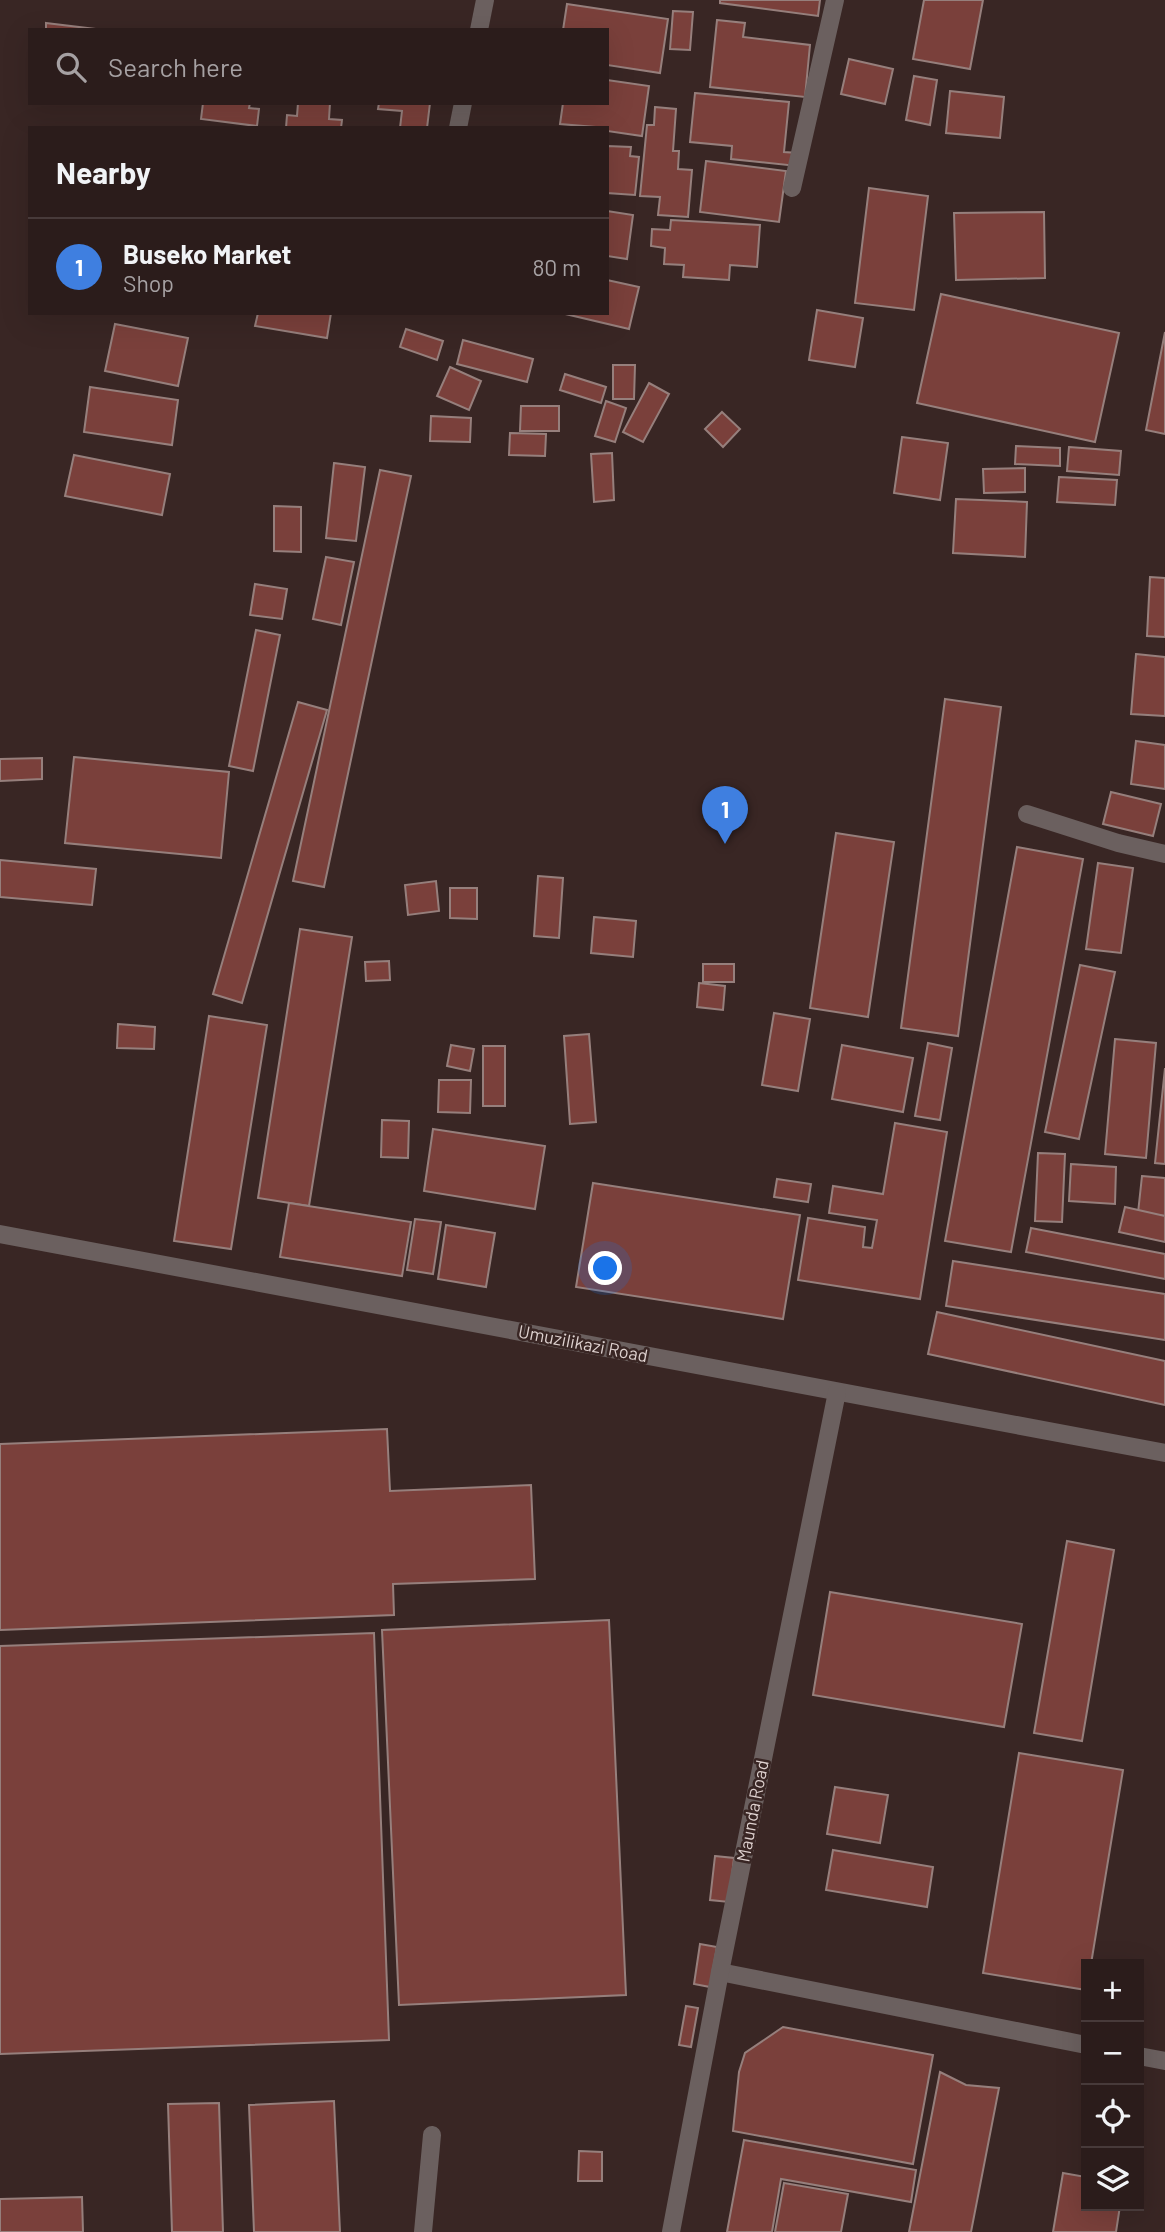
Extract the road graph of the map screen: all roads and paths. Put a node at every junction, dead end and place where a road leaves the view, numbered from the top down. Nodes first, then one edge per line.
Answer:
1 (485, 0) edge
2 (835, 0) edge
3 (479, 28) edge
4 (463, 105) edge
5 (458, 126) edge
6 (792, 188) dead end
7 (1027, 814) dead end
8 (1165, 854) edge
9 (0, 1234) edge
10 (837, 1392) junction
11 (1165, 1453) edge
12 (720, 1972) junction
13 (1081, 2044) edge
14 (1144, 2057) edge
15 (1165, 2061) edge
16 (432, 2135) dead end
17 (423, 2232) edge
18 (671, 2232) edge

1 - 3 street
2 - 6 street
4 - 5 street
7 - 8 street
9 - 10 street, Umuzilikazi Road
10 - 11 street, Umuzilikazi Road
10 - 12 street, Maunda Road
12 - 13 street
12 - 18 street, Maunda Road
14 - 15 street
16 - 17 street

